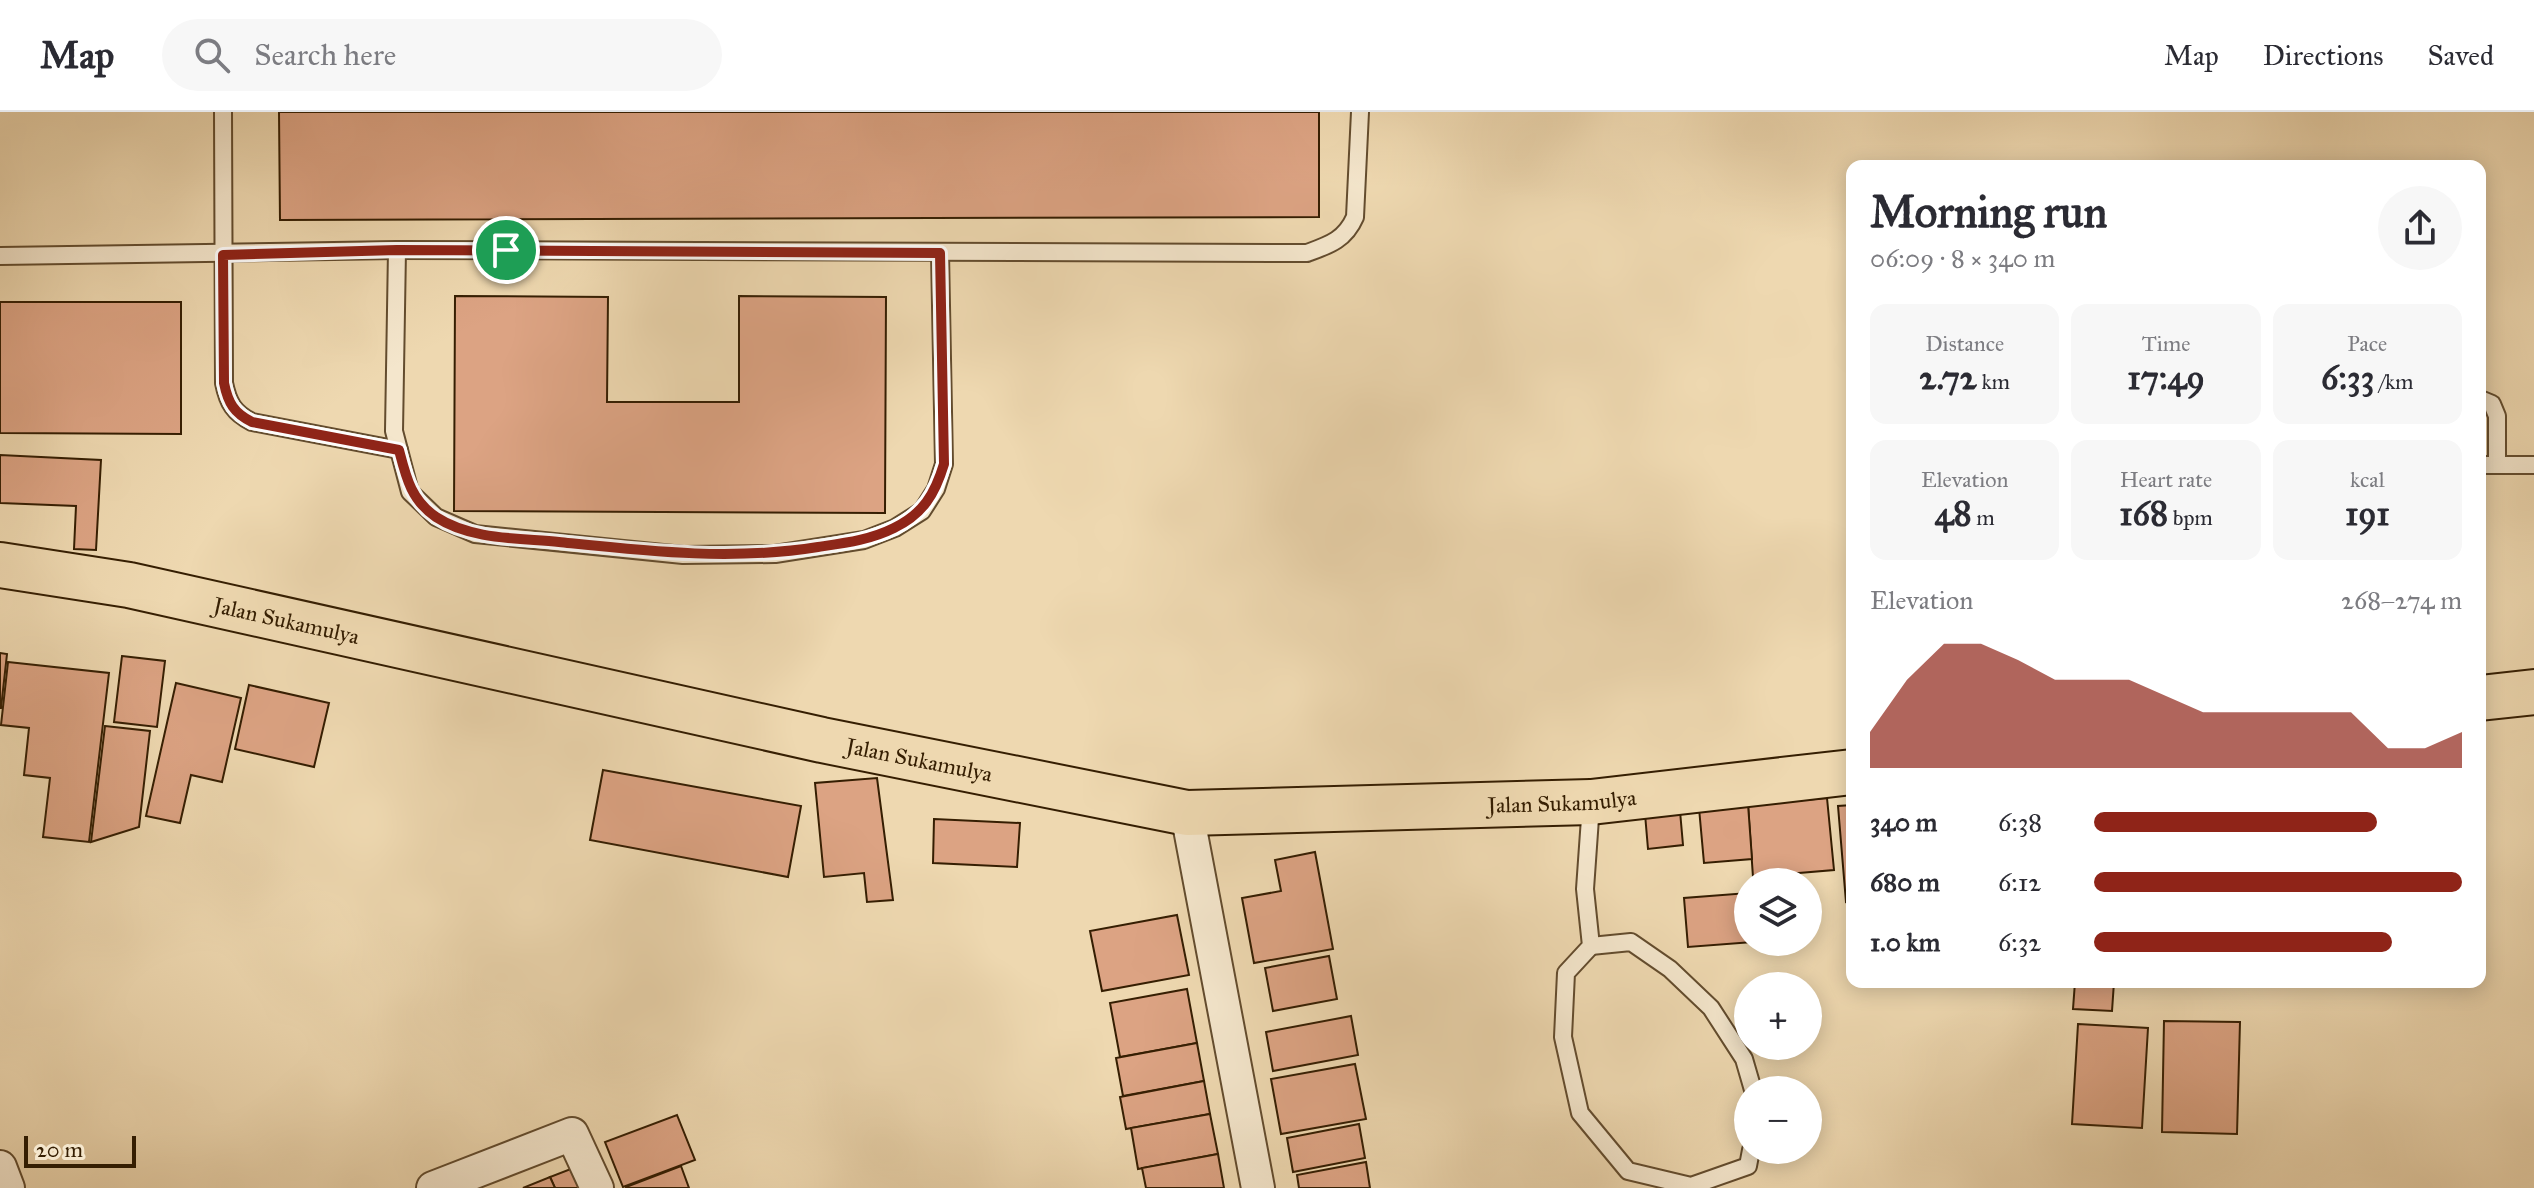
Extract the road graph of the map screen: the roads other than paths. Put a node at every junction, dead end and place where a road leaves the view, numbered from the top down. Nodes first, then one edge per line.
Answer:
1 (223, 112) edge
2 (1360, 112) edge
3 (397, 250) junction
4 (940, 253) junction
5 (223, 255) junction
6 (0, 256) edge
7 (2486, 402) edge
8 (399, 450) junction
9 (2489, 465) edge
10 (2534, 465) edge
11 (0, 565) edge
12 (2534, 692) edge
13 (2486, 697) edge
14 (1846, 773) edge
15 (1591, 802) junction
16 (1187, 813) junction
17 (1591, 946) junction
18 (1749, 1076) edge
19 (1748, 1164) edge
20 (0, 1167) edge
21 (8, 1188) edge
22 (433, 1188) edge
23 (597, 1188) edge
24 (1258, 1188) edge

1 - 5 lane
2 - 4 lane
3 - 4 lane
3 - 5 lane
3 - 8 lane
4 - 8 lane
5 - 6 lane
5 - 8 lane
7 - 9 lane
9 - 10 lane
11 - 16 main road, Jalan Sukamulya
12 - 13 main road
14 - 15 main road, Jalan Sukamulya
15 - 16 main road, Jalan Sukamulya
15 - 17 lane
16 - 24 street
17 - 18 lane
17 - 19 lane
20 - 21 street
22 - 23 street

